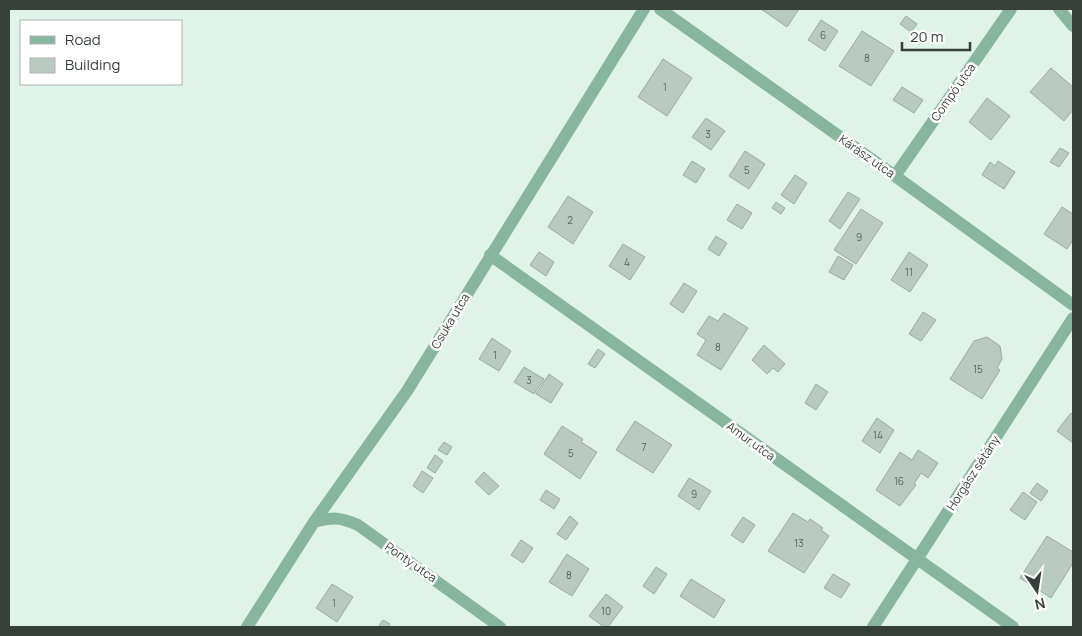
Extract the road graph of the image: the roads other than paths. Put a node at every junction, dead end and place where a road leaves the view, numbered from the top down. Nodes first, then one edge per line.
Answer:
1 (644, 9) edge
2 (660, 9) edge
3 (1011, 9) edge
4 (1060, 9) edge
5 (1073, 26) edge
6 (895, 176) junction
7 (490, 254) junction
8 (1073, 305) edge
9 (1073, 318) edge
10 (314, 522) junction
11 (917, 560) junction
12 (247, 627) edge
13 (500, 627) edge
14 (873, 627) edge
15 (1013, 627) edge

1 - 7 street, Csuka utca
2 - 6 street, Kárász utca
3 - 6 street, Compó utca
4 - 5 street
6 - 8 street, Kárász utca
7 - 10 street, Csuka utca
7 - 11 street, Amur utca
9 - 11 street, Horgász sétány
10 - 12 street, Csuka utca
10 - 13 street, Ponty utca
11 - 14 street, Horgász sétány
11 - 15 street, Amur utca

